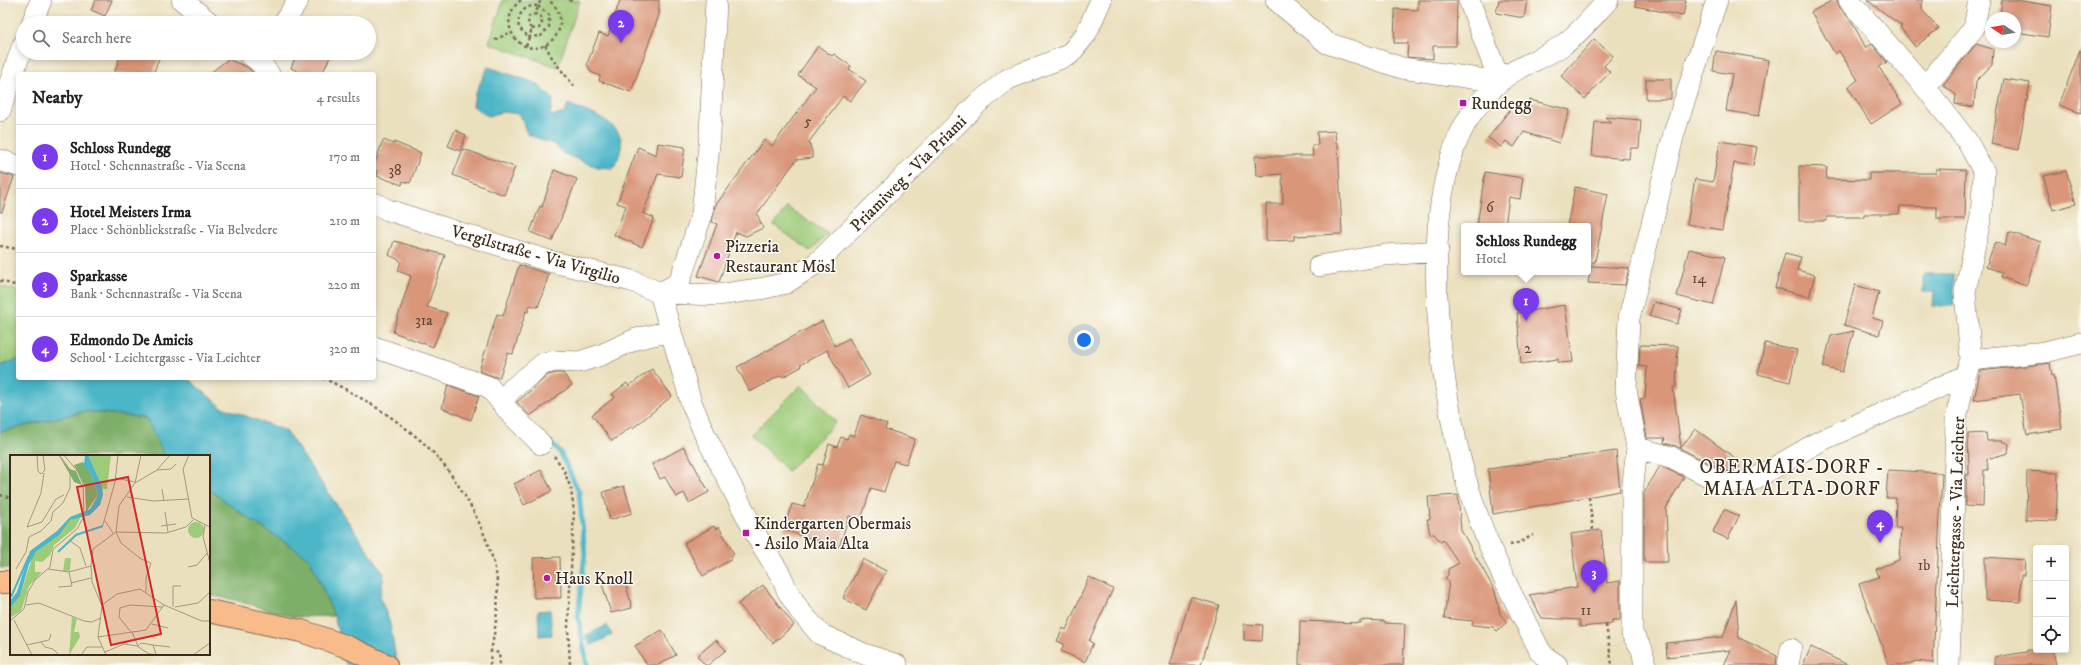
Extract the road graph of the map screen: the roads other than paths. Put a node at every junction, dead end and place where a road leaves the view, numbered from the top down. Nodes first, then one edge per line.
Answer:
1 (41, 0) edge
2 (182, 0) edge
3 (298, 0) edge
4 (716, 0) edge
5 (1101, 0) edge
6 (1276, 0) edge
7 (1469, 0) edge
8 (1608, 0) edge
9 (1717, 0) edge
10 (1849, 0) edge
11 (1979, 0) edge
12 (35, 16) edge
13 (201, 16) edge
14 (288, 16) edge
15 (18, 60) edge
16 (1500, 82) junction
17 (1925, 87) junction
18 (0, 111) edge
19 (0, 160) edge
20 (16, 165) edge
21 (376, 203) edge
22 (1438, 251) junction
23 (1319, 266) dead end
24 (660, 293) junction
25 (671, 331) junction
26 (2081, 343) edge
27 (376, 348) edge
28 (1968, 368) junction
29 (501, 402) junction
30 (541, 444) road end
31 (1637, 448) junction
32 (210, 611) edge
33 (386, 665) edge
34 (897, 665) edge
35 (1557, 665) edge
36 (1645, 665) edge
37 (1949, 665) edge

1 - 12 street
2 - 13 street
3 - 14 street
4 - 24 street
5 - 24 street, Priamiweg - Via Priami
6 - 16 street
7 - 16 street
8 - 16 street
9 - 31 street
10 - 17 street, Leichtergasse - Via Leichter
11 - 17 street
15 - 18 street
16 - 22 street
17 - 28 street, Leichtergasse - Via Leichter
19 - 20 street
21 - 24 street, Vergilstraße - Via Virgilio
22 - 23 street
22 - 35 street
24 - 25 street
25 - 29 street
25 - 34 street
26 - 28 street
27 - 29 street
28 - 31 street
28 - 37 street, Leichtergasse - Via Leichter
29 - 30 street
31 - 36 street
32 - 33 main road

